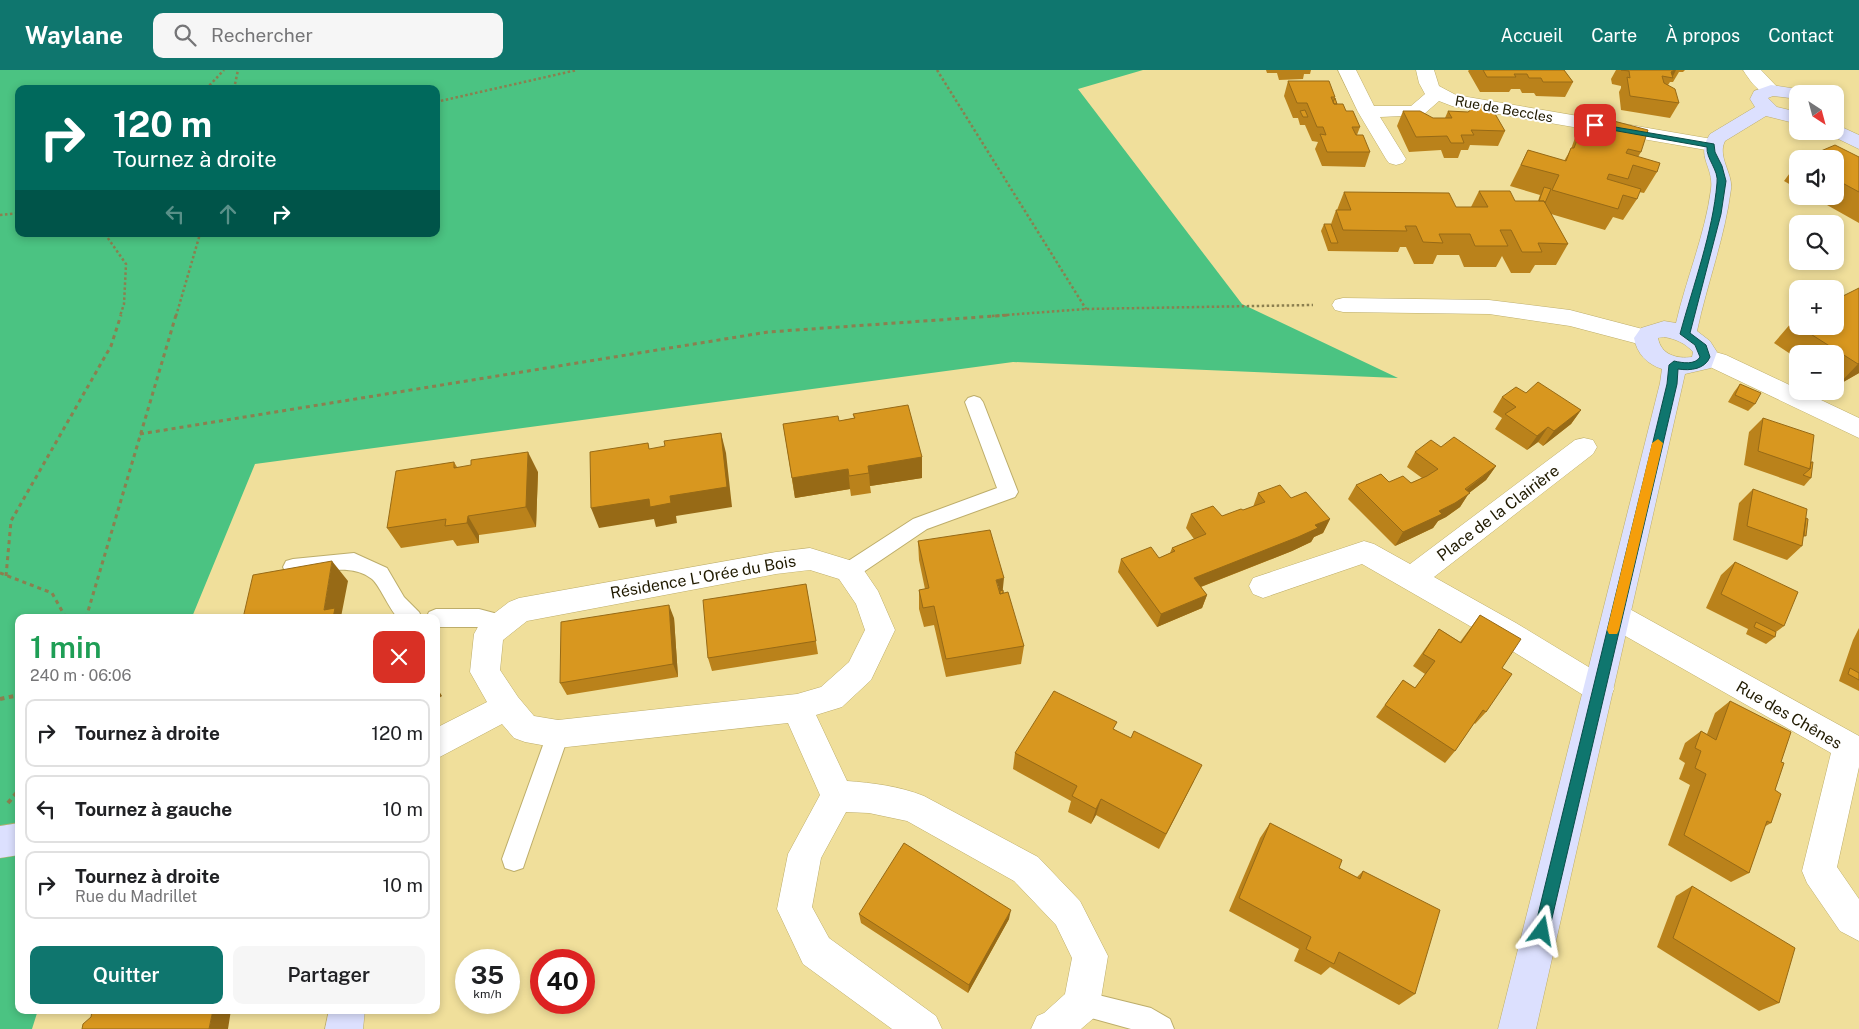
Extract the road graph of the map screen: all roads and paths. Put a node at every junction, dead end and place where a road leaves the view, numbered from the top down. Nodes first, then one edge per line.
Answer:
1 (224, 70) edge
2 (238, 70) edge
3 (577, 70) edge
4 (937, 70) edge
5 (1346, 70) edge
6 (1425, 70) edge
7 (1752, 70) edge
8 (210, 85) edge
9 (235, 85) edge
10 (1436, 94) junction
11 (1789, 96) edge
12 (1769, 99) junction
13 (440, 101) edge
14 (1367, 112) junction
15 (1789, 117) edge
16 (1844, 135) edge
17 (1859, 143) edge
18 (1712, 145) junction
19 (1396, 159) dead end
20 (15, 213) edge
21 (0, 215) edge
22 (107, 237) edge
23 (199, 237) edge
24 (1343, 305) joint
25 (1086, 309) junction
26 (1685, 334) junction
27 (1646, 338) junction
28 (1705, 357) junction
29 (1674, 365) junction
30 (974, 402) dead end
31 (1859, 429) edge
32 (140, 434) junction
33 (1584, 446) dead end
34 (293, 567) edge
35 (849, 571) junction
36 (0, 573) edge
37 (6, 576) junction
38 (1411, 579) junction
39 (1263, 586) dead end
40 (64, 614) edge
41 (87, 614) edge
42 (408, 614) edge
43 (1616, 616) junction
44 (440, 618) edge
45 (502, 623) junction
46 (1599, 689) junction
47 (15, 696) edge
48 (0, 699) edge
49 (507, 707) junction
50 (797, 708) junction
51 (558, 734) junction
52 (440, 742) edge
53 (837, 796) junction
54 (15, 840) edge
55 (0, 842) edge
56 (514, 859) dead end
57 (1859, 923) edge
58 (1082, 1004) junction
59 (346, 1014) edge
60 (344, 1029) edge
61 (923, 1029) edge
62 (1050, 1029) edge
63 (1160, 1029) edge
64 (1517, 1029) edge

1 - 8 path
2 - 9 path
3 - 13 path
4 - 25 path
5 - 14 street
6 - 10 street, Rue de Beccles
7 - 12 street
10 - 14 street
10 - 18 street, Rue de Beccles
11 - 12 street
12 - 15 street
12 - 18 street
14 - 19 street
16 - 17 street
18 - 26 street
20 - 21 path
22 - 37 path
23 - 32 path
24 - 25 path
24 - 27 street
25 - 32 path
26 - 27 street
26 - 28 street
27 - 29 street
28 - 29 street
28 - 31 street
29 - 43 street
30 - 35 lane
32 - 41 path
33 - 38 street, Place de la Clairière
34 - 42 lane
35 - 45 street, Résidence L'Orée du Bois
35 - 50 street, Résidence L'Orée du Bois
36 - 37 path
37 - 40 path
38 - 39 street
38 - 46 street
43 - 46 street
43 - 57 street, Rue des Chênes
44 - 45 lane
45 - 49 street, Résidence L'Orée du Bois
46 - 64 street
47 - 48 path
49 - 51 street, Résidence L'Orée du Bois
49 - 52 street
50 - 51 street, Résidence L'Orée du Bois
50 - 53 street
51 - 56 lane
53 - 58 street
53 - 61 street
54 - 55 street
58 - 62 street
58 - 63 lane
59 - 60 street

